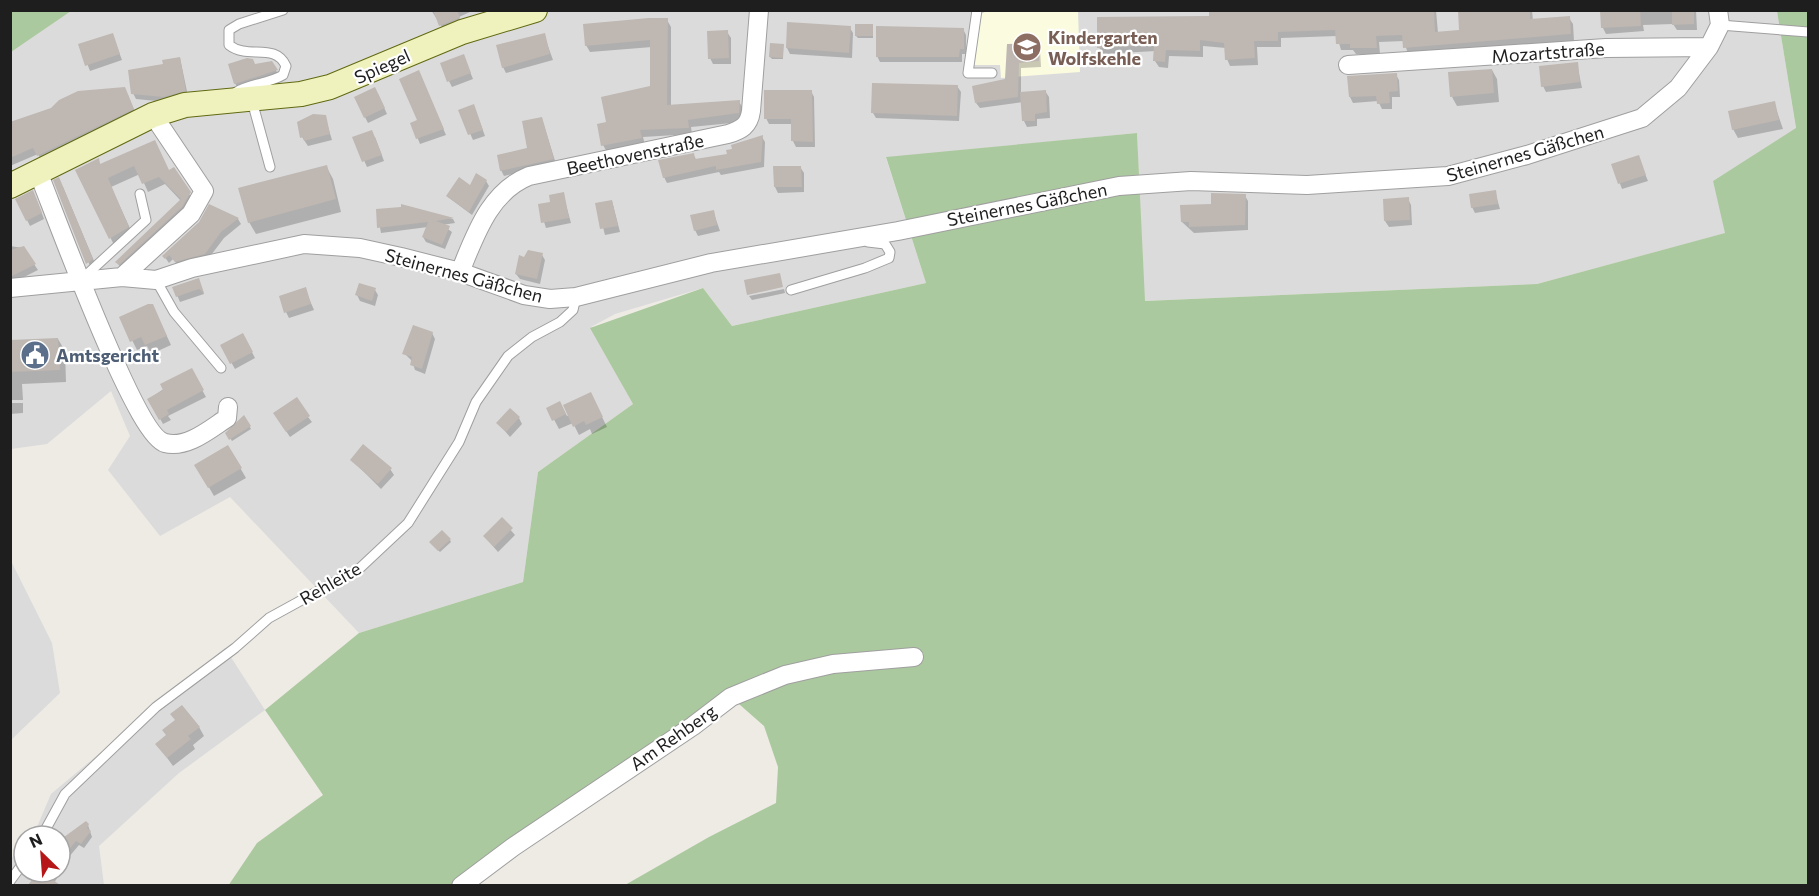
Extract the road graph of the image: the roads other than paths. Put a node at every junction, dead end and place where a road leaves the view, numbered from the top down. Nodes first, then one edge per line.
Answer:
1 (283, 10) edge
2 (536, 10) edge
3 (759, 10) edge
4 (977, 10) edge
5 (1719, 18) edge
6 (1809, 32) edge
7 (1709, 47) junction
8 (1348, 65) dead end
9 (992, 73) dead end
10 (224, 99) junction
11 (252, 99) junction
12 (153, 115) junction
13 (270, 167) dead end
14 (38, 172) junction
15 (10, 186) edge
16 (140, 195) dead end
17 (854, 238) junction
18 (460, 272) junction
19 (122, 277) junction
20 (82, 280) junction
21 (156, 280) junction
22 (10, 288) edge
23 (791, 290) dead end
24 (576, 297) junction
25 (221, 368) dead end
26 (228, 407) dead end
27 (914, 657) dead end
28 (49, 824) edge
29 (461, 885) edge

1 - 10 lane, Spiegel
2 - 11 street, Spiegel
3 - 18 street, Beethovenstraße
4 - 9 lane
5 - 6 lane
5 - 7 street
7 - 8 street, Mozartstraße
7 - 17 street, Steinernes Gäßchen
10 - 11 street, Spiegel
10 - 12 street, Spiegel
11 - 13 lane
12 - 14 street, Spiegel
12 - 19 street
14 - 15 street, Spiegel
14 - 20 street
16 - 20 lane
17 - 23 lane
17 - 24 street, Steinernes Gäßchen
18 - 21 street, Steinernes Gäßchen
18 - 24 street, Steinernes Gäßchen
19 - 20 street
19 - 21 street
20 - 22 street
20 - 26 street
21 - 25 lane
24 - 28 lane, Rehleite
27 - 29 street, Am Rehberg

